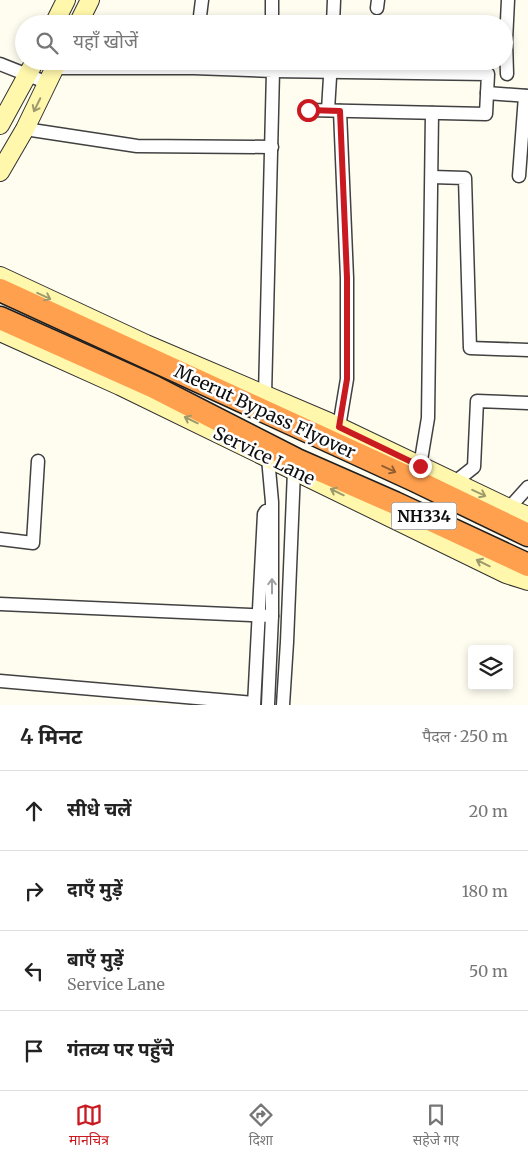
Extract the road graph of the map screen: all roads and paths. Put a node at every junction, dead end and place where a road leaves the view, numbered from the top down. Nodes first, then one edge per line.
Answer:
1 (66, 0) edge
2 (90, 0) edge
3 (202, 0) edge
4 (272, 0) edge
5 (334, 0) edge
6 (508, 0) edge
7 (58, 15) edge
8 (82, 15) edge
9 (200, 15) edge
10 (272, 15) edge
11 (333, 15) edge
12 (507, 15) edge
13 (0, 64) edge
14 (15, 66) edge
15 (30, 70) edge
16 (74, 70) edge
17 (273, 70) edge
18 (330, 70) edge
19 (409, 70) edge
20 (507, 70) edge
21 (54, 71) edge
22 (507, 74) dead end
23 (487, 93) junction
24 (527, 96) edge
25 (308, 110) dead end
26 (334, 110) junction
27 (432, 113) junction
28 (0, 126) edge
29 (25, 129) junction
30 (272, 147) junction
31 (0, 172) edge
32 (519, 176) dead end
33 (432, 177) junction
34 (0, 276) edge
35 (0, 290) edge
36 (0, 318) edge
37 (0, 332) edge
38 (528, 350) edge
39 (265, 395) junction
40 (528, 403) edge
41 (300, 419) junction
42 (339, 427) junction
43 (270, 453) junction
44 (38, 460) dead end
45 (296, 466) junction
46 (420, 466) junction
47 (455, 482) junction
48 (528, 487) edge
49 (509, 508) junction
50 (528, 516) edge
51 (528, 535) edge
52 (0, 539) edge
53 (528, 565) edge
54 (528, 581) edge
55 (0, 604) edge
56 (266, 616) junction
57 (271, 641) junction
58 (287, 642) junction
59 (0, 681) edge
60 (270, 690) junction
61 (284, 691) junction
62 (254, 704) edge
63 (268, 705) edge
64 (283, 705) edge

1 - 7 street
2 - 8 street
3 - 9 street
4 - 10 street
5 - 11 street
6 - 12 street
13 - 14 street
15 - 28 street
16 - 21 street
17 - 30 street
18 - 26 street
19 - 23 street
20 - 22 street
21 -> 29 street
23 - 24 street
23 - 27 street
24 - 32 street
25 - 26 street
26 - 27 street
26 - 42 street
27 - 33 street
29 - 30 street
29 - 31 street
30 - 39 street
33 - 38 street
33 - 46 street
34 -> 39 street
35 - 41 highway, Meerut Bypass Flyover / NH334
36 - 43 highway, Meerut Bypass Flyover / NH334
43 -> 37 street, Service Lane
39 - 41 street
40 - 47 street
41 - 42 street
41 -> 51 highway, Meerut Bypass Flyover / NH334
42 - 46 street
43 - 45 highway, NH334
43 - 56 street
44 - 52 street
45 - 53 highway, Meerut Bypass Flyover / NH334
54 -> 45 street, Service Lane
45 - 58 street
46 - 47 street
47 -> 49 street
48 - 49 street
49 - 50 street
55 - 56 street
56 - 57 street
56 - 62 street
57 - 58 street
57 - 60 street
58 - 61 street
59 - 62 street
60 - 61 street
60 - 63 street
61 - 64 street

